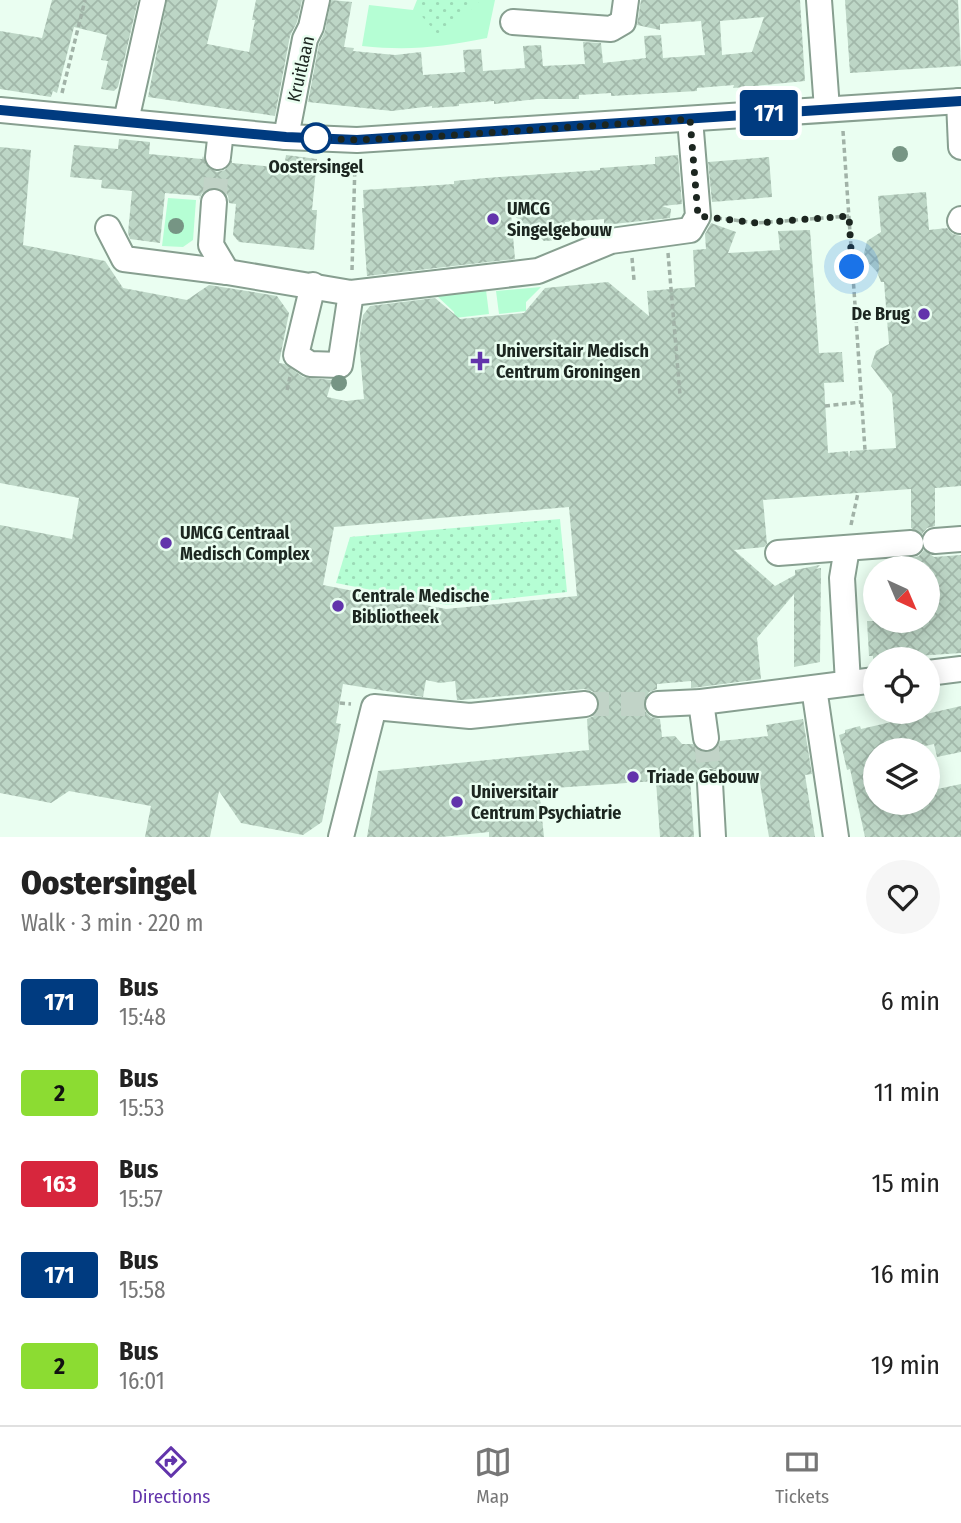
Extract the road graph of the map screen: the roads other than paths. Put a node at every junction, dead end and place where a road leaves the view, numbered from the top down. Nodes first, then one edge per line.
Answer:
1 (153, 0) edge
2 (317, 0) edge
3 (626, 0) edge
4 (819, 0) edge
5 (513, 22) dead end
6 (960, 101) edge
7 (835, 109) junction
8 (0, 110) edge
9 (690, 119) junction
10 (126, 121) junction
11 (220, 131) junction
12 (286, 137) junction
13 (961, 147) edge
14 (218, 157) tunnel mouth
15 (214, 202) tunnel mouth
16 (108, 228) dead end
17 (227, 272) junction
18 (313, 285) junction
19 (351, 293) junction
20 (961, 539) edge
21 (847, 548) junction
22 (778, 553) dead end
23 (961, 668) edge
24 (940, 671) edge
25 (863, 681) edge
26 (848, 683) junction
27 (814, 688) junction
28 (701, 702) junction
29 (585, 704) tunnel mouth
30 (659, 704) tunnel mouth
31 (706, 738) tunnel mouth
32 (710, 783) tunnel mouth
33 (341, 837) edge
34 (713, 837) edge
35 (836, 837) edge

1 - 10 street
2 - 12 street, Kruitlaan
3 - 5 street
4 - 7 street
6 - 7 street
6 - 13 street
7 - 9 street
8 - 10 street
9 - 12 street
9 - 19 street
10 - 11 street
11 - 12 street
11 - 14 street
15 - 17 street
16 - 17 street
17 - 18 street
18 - 19 street
18 - 19 street
20 - 21 street
21 - 22 street
21 - 26 street
23 - 24 street
25 - 26 street
26 - 27 street
27 - 28 street
27 - 35 street
28 - 30 street
28 - 31 street
29 - 33 street
32 - 34 street

